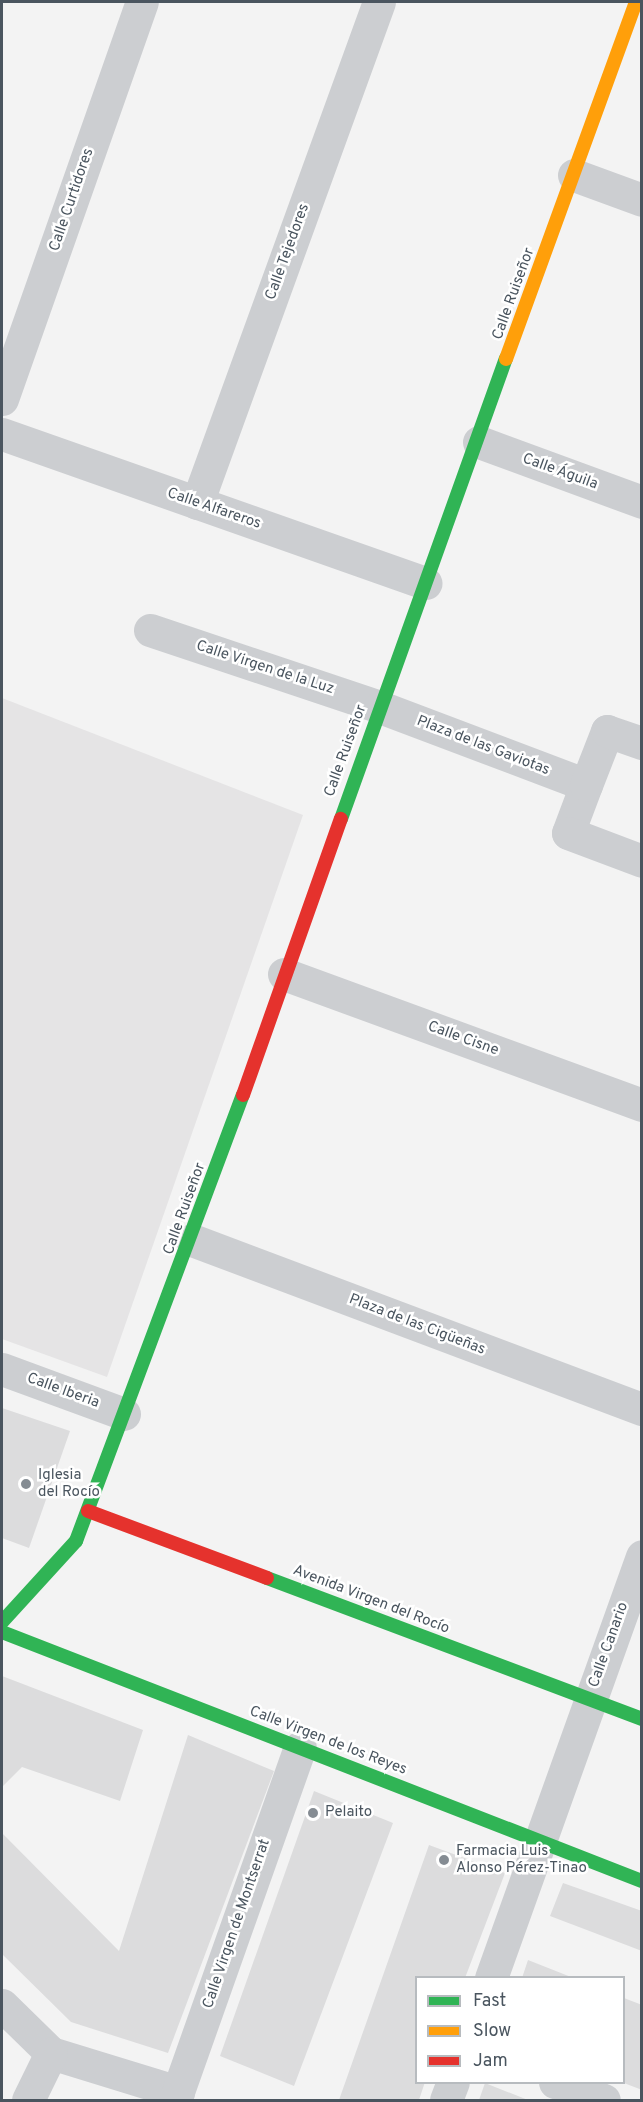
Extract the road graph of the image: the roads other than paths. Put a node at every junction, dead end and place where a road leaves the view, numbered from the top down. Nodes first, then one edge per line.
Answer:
1 (142, 2) edge
2 (379, 2) edge
3 (636, 2) edge
4 (574, 175) junction
5 (642, 200) edge
6 (2, 399) edge
7 (2, 434) edge
8 (479, 442) junction
9 (642, 502) edge
10 (197, 503) junction
11 (426, 583) junction
12 (150, 630) dead end
13 (380, 707) junction
14 (642, 743) edge
15 (586, 785) junction
16 (642, 861) edge
17 (284, 974) junction
18 (642, 1105) edge
19 (192, 1240) junction
20 (2, 1369) edge
21 (642, 1409) edge
22 (124, 1414) junction
23 (88, 1511) junction
24 (642, 1556) edge
25 (2, 1622) edge
26 (2, 1632) edge
27 (589, 1700) junction
28 (642, 1719) edge
29 (300, 1747) junction
30 (541, 1842) junction
31 (642, 1881) edge
32 (491, 1976) edge
33 (2, 2006) edge
34 (51, 2053) junction
35 (452, 2084) edge
36 (560, 2084) edge
37 (176, 2096) edge
38 (28, 2100) edge
39 (446, 2100) edge
40 (604, 2100) edge

1 - 6 street, Calle Curtidores
2 - 10 street, Calle Tejedores
3 - 4 street, Calle Ruiseñor
4 - 5 street
4 - 8 street, Calle Ruiseñor
7 - 10 street, Calle Alfareros
8 - 9 street, Calle Águila
8 - 11 street, Calle Ruiseñor
10 - 11 street, Calle Alfareros
11 - 13 street, Calle Ruiseñor
12 - 13 street, Calle Virgen de la Luz
13 - 15 street, Plaza de las Gaviotas
13 - 17 street, Calle Ruiseñor
14 - 15 street
15 - 16 street
17 - 18 street, Calle Cisne
17 - 19 street, Calle Ruiseñor
19 - 21 street, Plaza de las Cigüeñas
19 - 22 street, Calle Ruiseñor
20 - 22 street, Calle Iberia
22 - 23 street, Calle Ruiseñor
23 - 25 street, Calle Ruiseñor
23 - 27 street, Avenida Virgen del Rocío
24 - 27 street, Calle Canario
26 - 29 street, Calle Virgen de los Reyes
27 - 28 street, Avenida Virgen del Rocío
27 - 30 street, Calle Canario
29 - 30 street, Calle Virgen de los Reyes
29 - 37 street, Calle Virgen de Montserrat
30 - 31 street, Calle Virgen de los Reyes
30 - 32 street, Calle Canario
33 - 34 street
34 - 37 street
34 - 38 street
35 - 39 street
36 - 40 street

